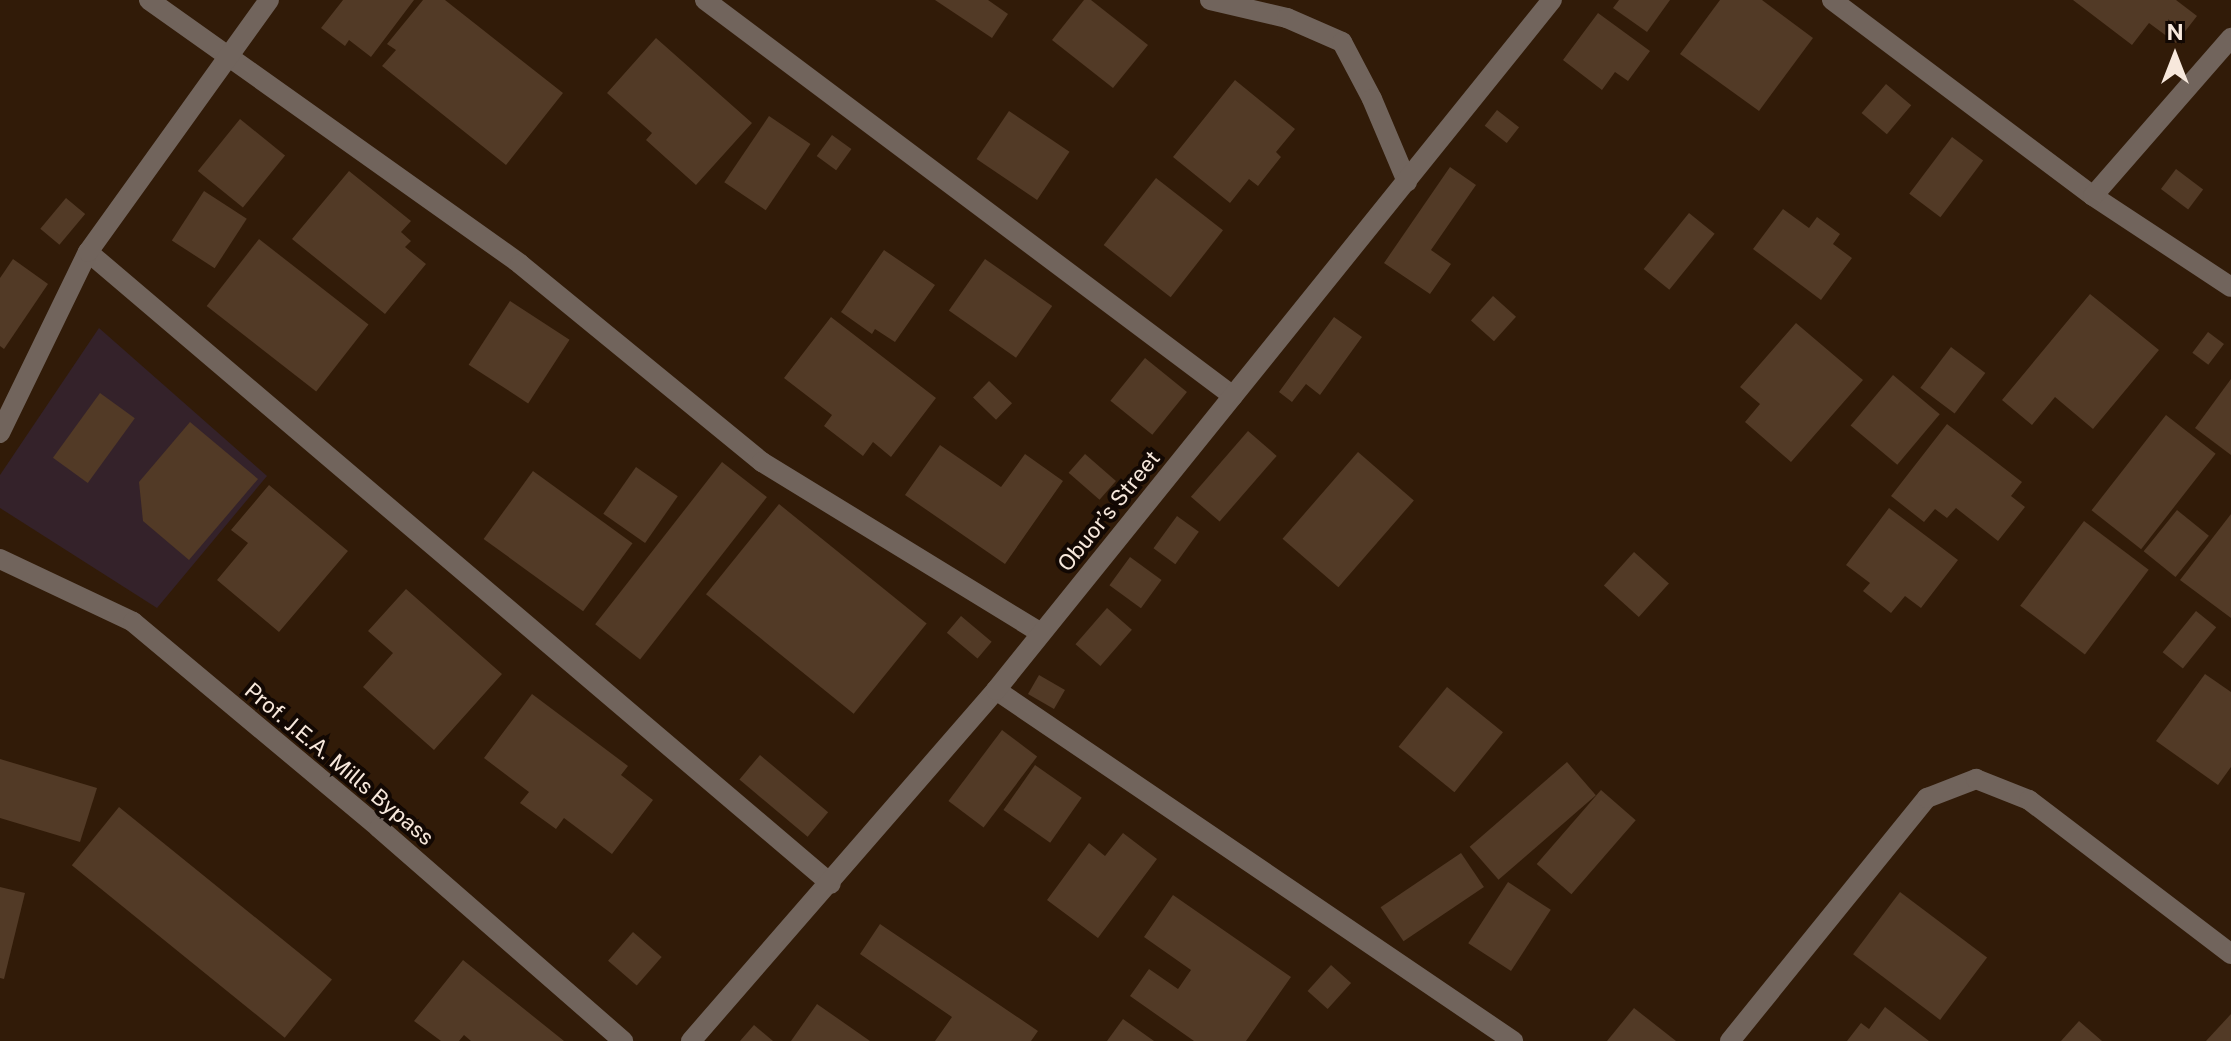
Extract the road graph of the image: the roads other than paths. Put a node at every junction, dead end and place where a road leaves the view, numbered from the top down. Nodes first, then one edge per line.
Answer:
1 (149, 0) edge
2 (269, 0) edge
3 (705, 0) edge
4 (1210, 0) edge
5 (1552, 0) edge
6 (1832, 0) edge
7 (2231, 38) edge
8 (228, 57) junction
9 (1407, 182) junction
10 (2093, 196) junction
11 (88, 252) junction
12 (2231, 287) edge
13 (1233, 396) junction
14 (0, 433) edge
15 (0, 559) edge
16 (1041, 633) junction
17 (996, 690) junction
18 (831, 884) junction
19 (2231, 954) edge
20 (623, 1041) edge
21 (691, 1041) edge
22 (1513, 1041) edge
23 (1730, 1041) edge

1 - 8 street
2 - 8 street
3 - 13 street
4 - 9 street
5 - 9 street, Obuor’s Street
6 - 10 street
7 - 10 street
8 - 11 street
8 - 16 street
9 - 13 street, Obuor’s Street
10 - 12 street
11 - 14 street
11 - 18 street
13 - 16 street, Obuor’s Street
15 - 20 street, Prof. J.E.A. Mills Bypass
16 - 17 street, Obuor’s Street
17 - 18 street, Obuor’s Street
17 - 22 street
18 - 21 street, Obuor’s Street
19 - 23 street

